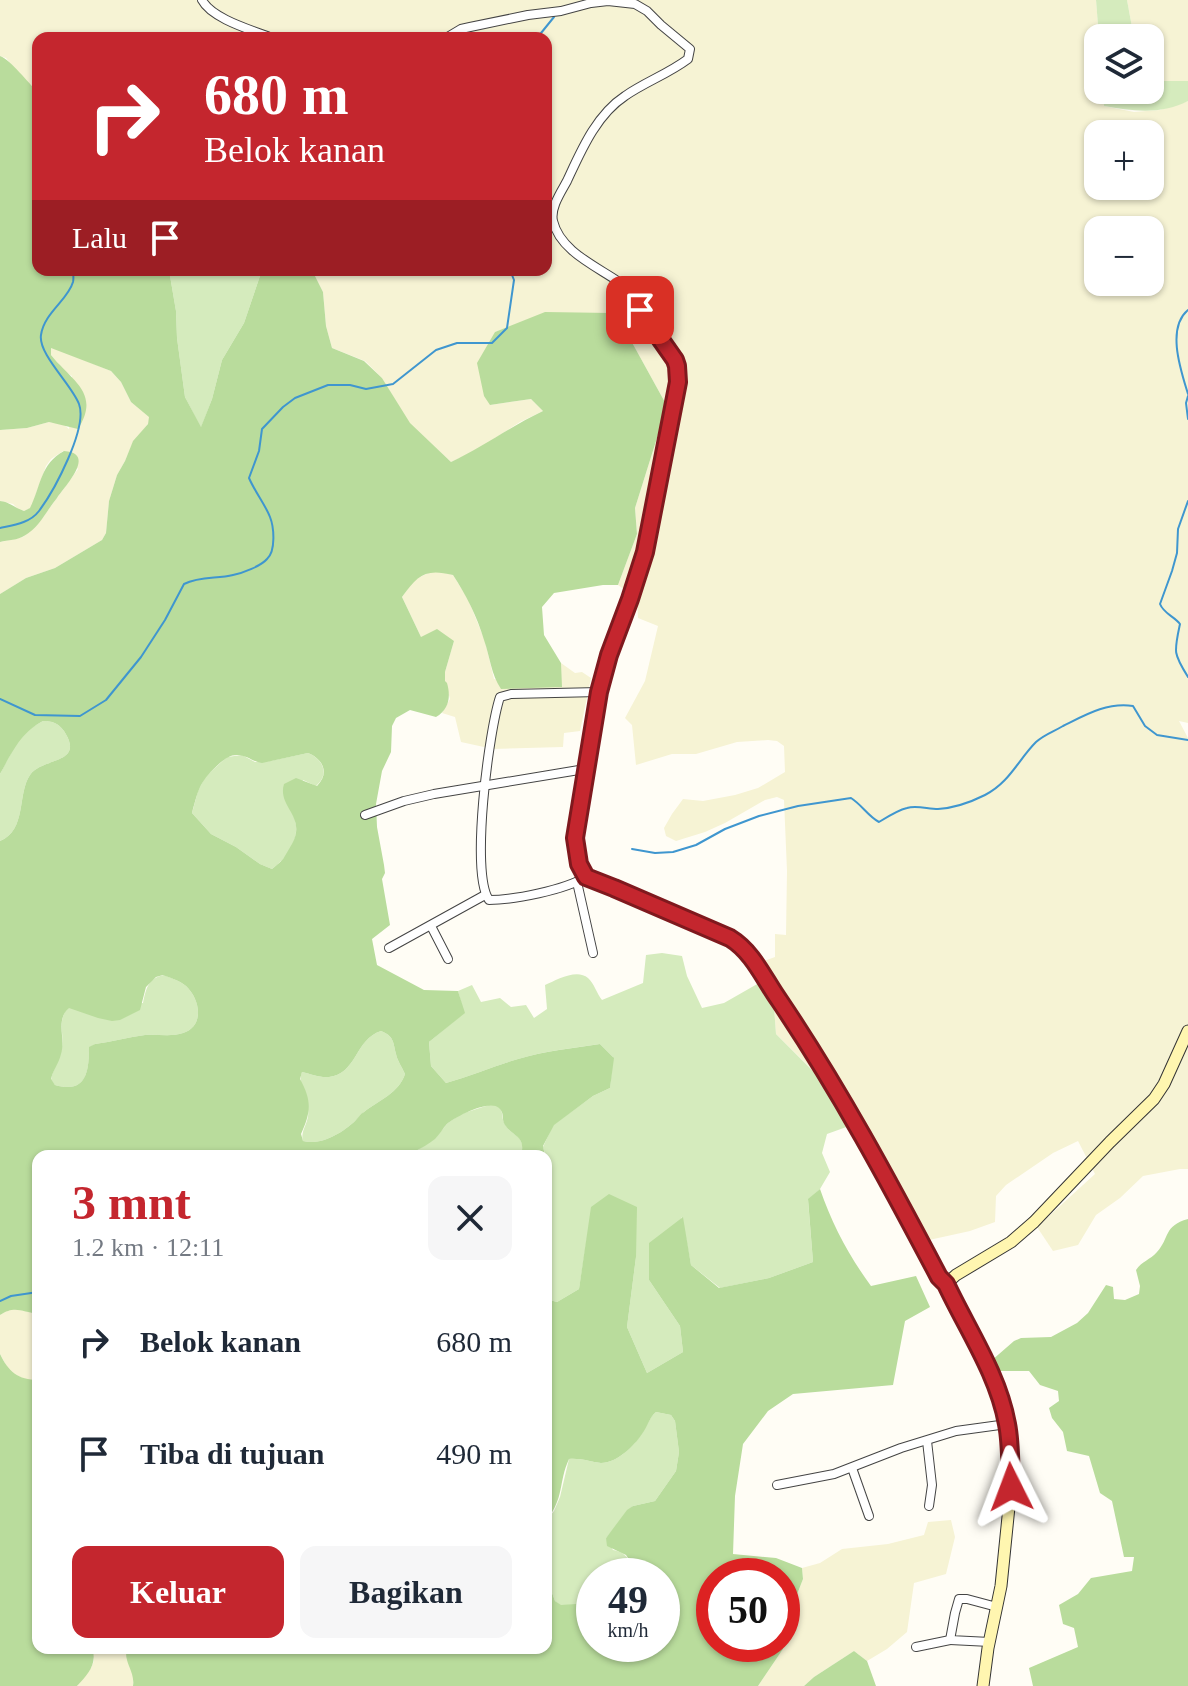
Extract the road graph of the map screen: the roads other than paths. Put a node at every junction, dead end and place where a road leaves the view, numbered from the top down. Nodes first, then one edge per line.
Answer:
1 (202, 0) edge
2 (258, 32) edge
3 (456, 32) edge
4 (552, 217) edge
5 (552, 217) edge
6 (599, 692) junction
7 (585, 769) junction
8 (483, 787) junction
9 (365, 815) dead end
10 (586, 877) junction
11 (577, 882) junction
12 (485, 895) junction
13 (431, 926) junction
14 (389, 948) dead end
15 (593, 953) dead end
16 (448, 959) dead end
17 (1188, 1031) edge
18 (946, 1284) junction
19 (1007, 1424) junction
20 (927, 1441) junction
21 (852, 1468) junction
22 (777, 1485) dead end
23 (929, 1506) dead end
24 (869, 1516) dead end
25 (997, 1607) junction
26 (950, 1640) junction
27 (990, 1642) junction
28 (916, 1647) dead end
29 (983, 1686) edge

1 - 2 street
3 - 5 street
4 - 6 street
6 - 7 street
6 - 8 street
7 - 8 street
7 - 10 street
8 - 9 street
8 - 12 street
10 - 11 street
10 - 18 street
11 - 12 street
11 - 15 street
12 - 13 street
13 - 14 street
13 - 16 street
17 - 18 main road
18 - 19 main road
19 - 20 street
19 - 25 main road
20 - 21 street
20 - 23 street
21 - 22 street
21 - 24 street
25 - 26 street
25 - 27 main road
26 - 27 street
26 - 28 street
27 - 29 main road

